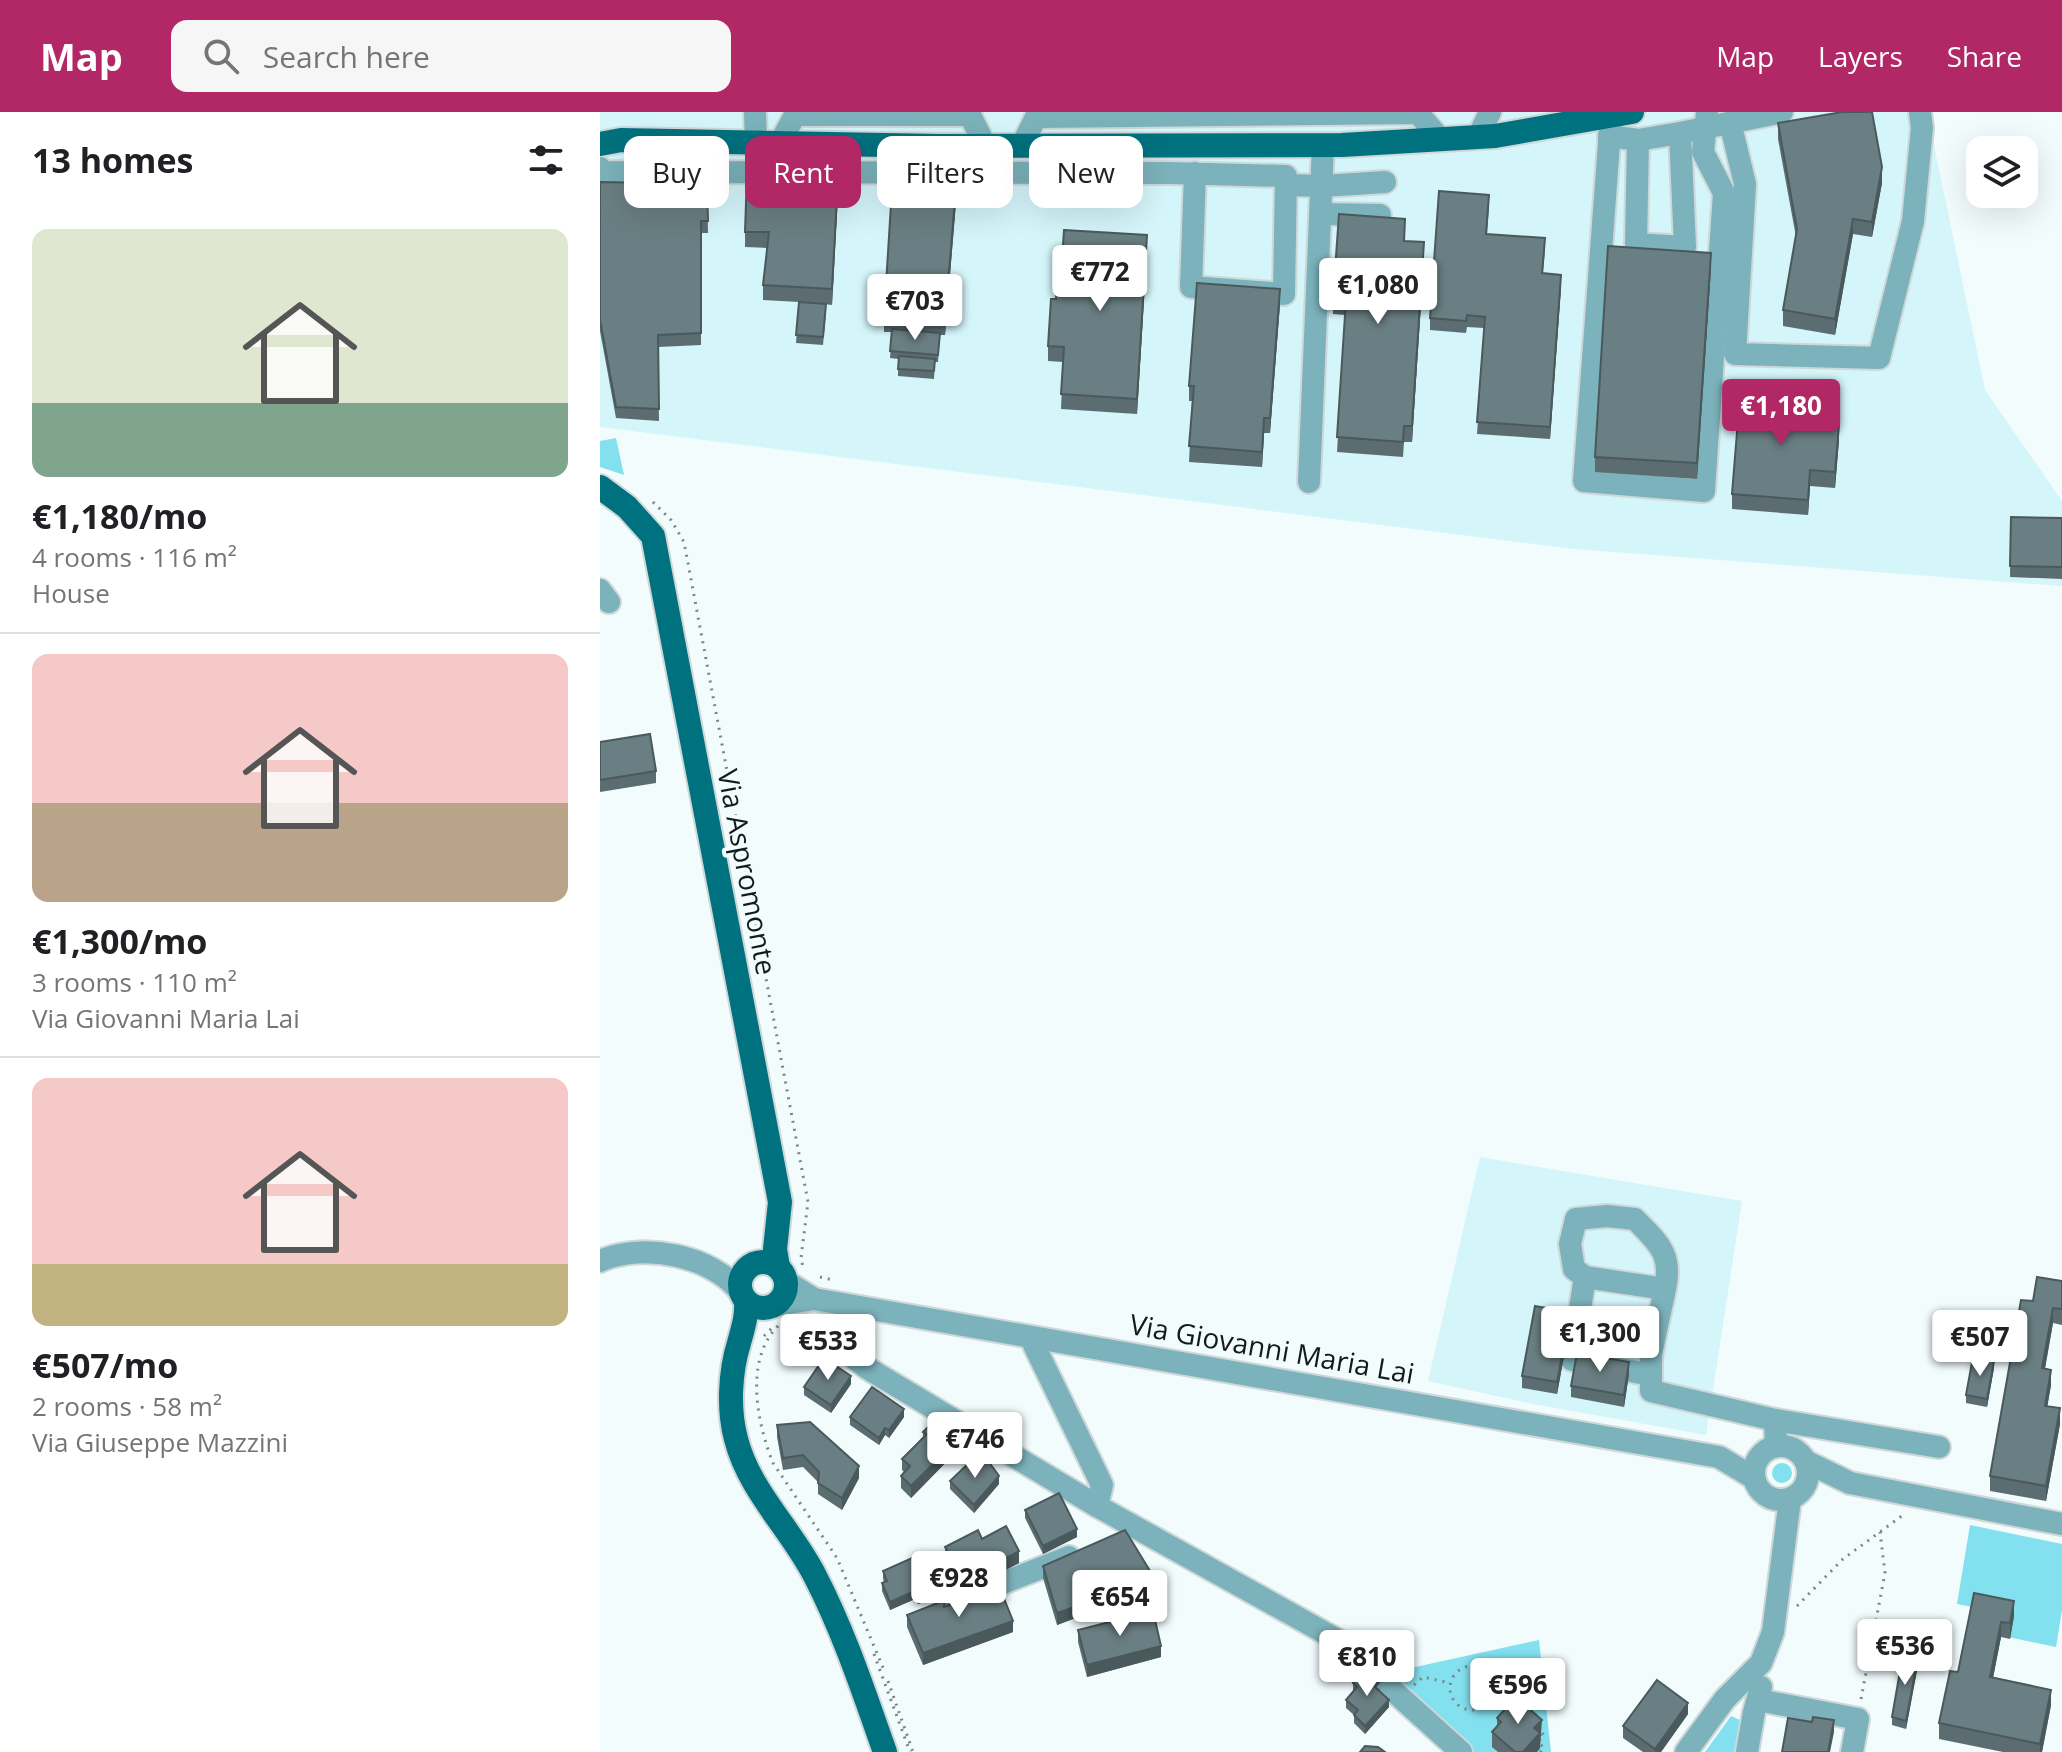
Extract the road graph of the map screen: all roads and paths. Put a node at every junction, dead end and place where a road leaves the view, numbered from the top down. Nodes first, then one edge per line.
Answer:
1 (755, 112) edge
2 (1490, 112) edge
3 (1782, 112) edge
4 (1920, 112) edge
5 (843, 113) edge
6 (1033, 114) edge
7 (1754, 115) edge
8 (1707, 119) edge
9 (1617, 121) edge
10 (1730, 122) junction
11 (1680, 133) junction
12 (765, 136) edge
13 (775, 136) edge
14 (848, 136) edge
15 (973, 136) edge
16 (1478, 137) junction
17 (1441, 140) junction
18 (1638, 140) junction
19 (1013, 145) edge
20 (1022, 145) junction
21 (1029, 145) edge
22 (1143, 145) edge
23 (1171, 145) junction
24 (1323, 145) junction
25 (600, 168) edge
26 (624, 172) edge
27 (1143, 173) edge
28 (1170, 173) junction
29 (1195, 173) junction
30 (1385, 182) dead end
31 (1286, 185) junction
32 (1323, 186) junction
33 (1322, 214) junction
34 (1380, 215) edge
35 (1309, 482) dead end
36 (600, 487) edge
37 (651, 499) dead end
38 (600, 512) edge
39 (639, 520) junction
40 (600, 1261) edge
41 (709, 1268) junction
42 (776, 1270) junction
43 (815, 1276) dead end
44 (1585, 1277) junction
45 (833, 1280) dead end
46 (1665, 1289) junction
47 (814, 1299) junction
48 (766, 1308) junction
49 (820, 1331) dead end
50 (1036, 1339) junction
51 (1651, 1375) junction
52 (1775, 1420) junction
53 (755, 1421) dead end
54 (759, 1444) dead end
55 (1939, 1447) dead end
56 (1770, 1449) junction
57 (1719, 1457) junction
58 (1807, 1462) junction
59 (768, 1465) dead end
60 (1754, 1478) junction
61 (1844, 1481) junction
62 (1790, 1495) junction
63 (1919, 1497) junction
64 (1097, 1506) junction
65 (2062, 1524) edge
66 (1132, 1525) junction
67 (1880, 1532) junction
68 (1111, 1540) edge
69 (1082, 1551) edge
70 (954, 1602) edge
71 (1794, 1609) dead end
72 (1761, 1663) junction
73 (1423, 1677) dead end
74 (1450, 1683) junction
75 (1493, 1695) junction
76 (1725, 1699) junction
77 (1756, 1706) junction
78 (1518, 1711) edge
79 (1858, 1719) junction
80 (1535, 1727) edge
81 (885, 1752) edge
82 (913, 1752) edge
83 (1461, 1752) edge
84 (1540, 1752) edge
85 (1686, 1752) edge
86 (1747, 1752) edge
87 (1852, 1752) edge

1 - 12 street
2 - 16 street
3 - 7 street
4 - 10 street
5 - 13 street
5 - 14 street
5 - 15 street
6 - 17 street
6 - 20 street
7 - 10 street
8 - 9 street
8 - 10 street
8 - 11 street
9 - 16 main road
9 - 18 street
11 - 18 street
11 - 18 street
16 - 17 main road
17 - 24 main road
19 - 20 main road
20 - 21 main road
22 - 23 main road
23 - 24 main road
23 - 28 street
24 - 32 street
25 - 26 street
27 - 28 street
28 - 29 street
29 - 31 street
29 - 31 street
30 - 32 street
31 - 32 street
32 - 33 street
33 - 34 street
33 - 35 street
36 - 39 main road, Via Aspromonte
37 - 42 path
38 - 39 main road
39 - 42 main road, Via Aspromonte
40 - 41 street
41 - 42 street
41 - 48 street
42 - 47 street, Via Giovanni Maria Lai
42 - 48 main road
42 - 48 main road
43 - 45 path
44 - 46 street
44 - 46 street
44 - 51 street
46 - 51 street
47 - 48 street, Via Giovanni Maria Lai
47 - 50 street, Via Giovanni Maria Lai
48 - 53 path
48 - 81 main road
48 - 82 path
49 - 64 street
50 - 57 street, Via Giovanni Maria Lai
50 - 64 street
51 - 52 street
52 - 55 street
52 - 56 street
54 - 59 path
56 - 57 street, Via Giovanni Maria Lai
56 - 58 street
56 - 60 street
57 - 60 street, Via Giovanni Maria Lai
58 - 61 street
58 - 62 street
60 - 62 street
61 - 62 street
61 - 63 street
62 - 72 street
63 - 65 street
63 - 67 path
64 - 66 street
66 - 68 street
66 - 83 street
67 - 71 path
67 - 79 path
69 - 70 street
72 - 76 street
72 - 77 street
73 - 74 path
74 - 75 path
74 - 75 path
75 - 78 path
76 - 77 street
76 - 85 street
77 - 79 street
77 - 86 street
79 - 87 street
80 - 84 path

